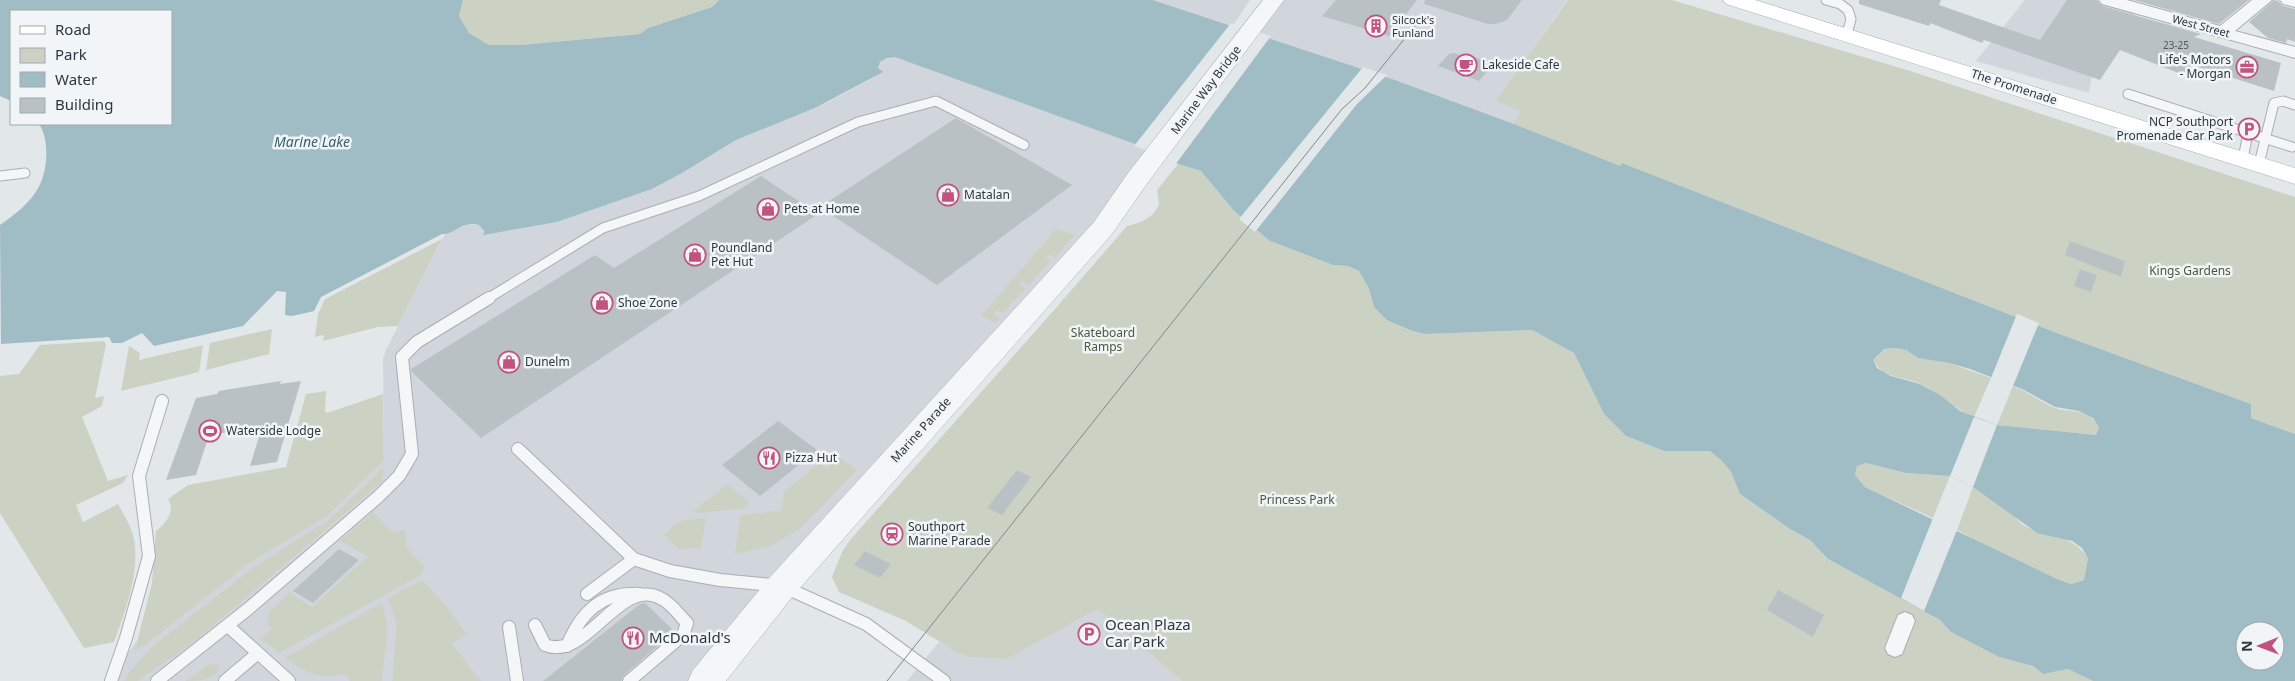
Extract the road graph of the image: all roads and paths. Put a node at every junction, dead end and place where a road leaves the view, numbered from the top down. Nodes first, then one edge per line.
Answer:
1 (1274, 0) edge
2 (1826, 0) edge
3 (2108, 0) edge
4 (2263, 0) edge
5 (2289, 0) edge
6 (1746, 2) edge
7 (2295, 2) edge
8 (2223, 32) junction
9 (1847, 34) junction
10 (2295, 53) edge
11 (2128, 94) dead end
12 (2295, 105) edge
13 (2248, 133) junction
14 (2264, 138) junction
15 (1024, 145) dead end
16 (2292, 147) dead end
17 (2251, 162) junction
18 (25, 172) dead end
19 (0, 176) edge
20 (2295, 176) edge
21 (1137, 179) joint
22 (162, 401) dead end
23 (518, 449) dead end
24 (634, 558) junction
25 (782, 586) junction
26 (587, 594) dead end
27 (1905, 621) dead end
28 (535, 625) dead end
29 (228, 626) junction
30 (508, 627) dead end
31 (1894, 648) dead end
32 (258, 652) junction
33 (111, 681) edge
34 (157, 681) edge
35 (225, 681) edge
36 (289, 681) edge
37 (517, 681) edge
38 (629, 681) edge
39 (704, 681) edge
40 (944, 681) edge

1 - 21 street, Marine Way Bridge
2 - 9 lane
3 - 8 street, West Street
4 - 8 street
5 - 7 street
6 - 9 main road, The Promenade
8 - 10 street, West Street
9 - 17 main road, The Promenade
11 - 13 lane
12 - 14 lane
13 - 14 lane
13 - 17 lane
14 - 16 lane
14 - 17 lane
15 - 29 lane
17 - 20 main road, The Promenade
18 - 19 lane
21 - 25 street, Marine Parade
22 - 33 lane
23 - 24 lane
24 - 25 lane
24 - 26 lane
25 - 39 street, Marine Parade
25 - 40 lane
27 - 31 street
28 - 38 lane
29 - 32 lane
29 - 34 lane
30 - 37 lane
32 - 35 lane
32 - 36 lane

